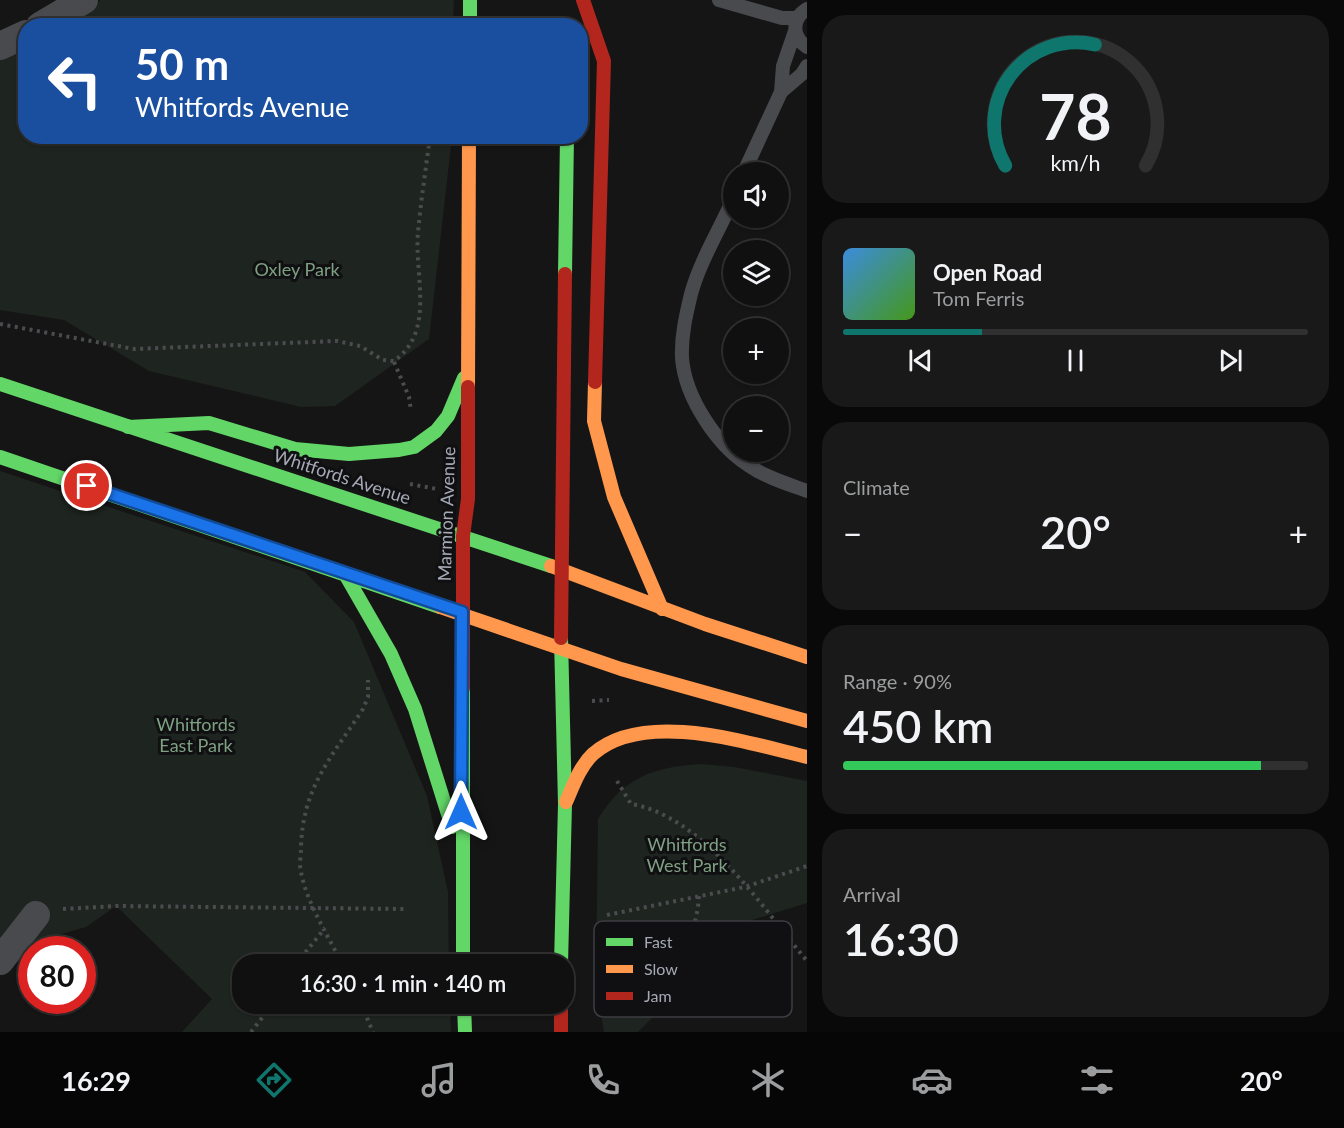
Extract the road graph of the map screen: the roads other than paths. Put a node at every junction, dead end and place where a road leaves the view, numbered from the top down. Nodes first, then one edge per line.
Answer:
1 (84, 0) edge
2 (470, 0) edge
3 (583, 0) edge
4 (719, 0) edge
5 (54, 18) edge
6 (470, 18) edge
7 (800, 19) edge
8 (18, 38) edge
9 (0, 46) edge
10 (807, 47) edge
11 (807, 66) edge
12 (781, 92) junction
13 (469, 144) edge
14 (567, 144) edge
15 (749, 162) edge
16 (723, 222) edge
17 (469, 368) junction
18 (0, 384) edge
19 (128, 427) junction
20 (0, 457) edge
21 (807, 491) edge
22 (463, 536) junction
23 (562, 570) junction
24 (345, 574) junction
25 (662, 609) junction
26 (462, 612) junction
27 (561, 649) junction
28 (807, 657) edge
29 (807, 721) edge
30 (807, 757) edge
31 (565, 804) junction
32 (461, 855) junction
33 (36, 915) road end
34 (463, 954) edge
35 (561, 954) edge
36 (0, 961) edge
37 (464, 1014) edge
38 (561, 1014) edge
39 (465, 1032) edge
40 (561, 1032) edge

1 - 5 street
2 - 6 main road
3 - 25 main road
4 - 7 lane
7 - 10 lane
7 - 12 lane
8 - 9 street
11 - 12 lane
12 - 15 lane
13 - 17 main road, Marmion Avenue
14 - 23 main road
16 - 21 lane
17 - 19 main road
17 - 22 main road, Marmion Avenue
18 - 19 main road, Whitfords Avenue
19 - 22 main road, Whitfords Avenue
20 - 24 main road
22 - 23 main road, Whitfords Avenue
22 - 26 main road, Marmion Avenue
23 - 25 main road, Whitfords Avenue
23 - 27 main road
24 - 26 main road
24 - 32 main road
25 - 28 main road, Whitfords Avenue
26 - 27 main road
26 - 32 main road, Marmion Avenue
27 - 29 main road
27 - 31 main road
30 - 31 main road
31 - 35 main road
32 - 34 main road, Marmion Avenue
33 - 36 street
37 - 39 main road
38 - 40 main road

